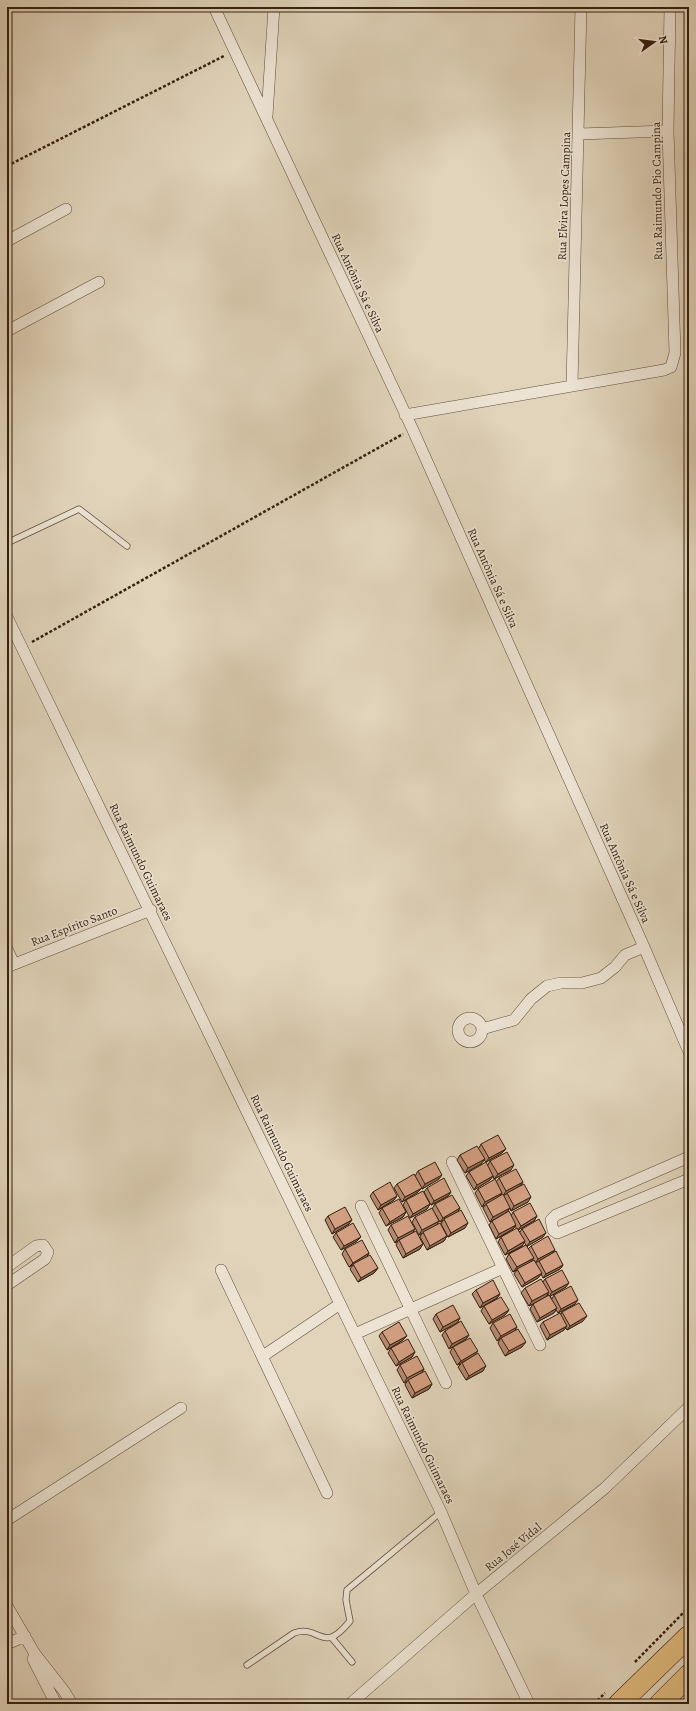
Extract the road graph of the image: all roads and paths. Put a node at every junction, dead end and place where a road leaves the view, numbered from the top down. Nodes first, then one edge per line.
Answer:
1 (214, 7) edge
2 (274, 7) edge
3 (581, 7) edge
4 (670, 7) edge
5 (235, 50) junction
6 (267, 117) junction
7 (668, 131) junction
8 (579, 134) junction
9 (7, 166) edge
10 (66, 209) dead end
11 (7, 241) edge
12 (99, 282) dead end
13 (7, 331) edge
14 (572, 386) junction
15 (405, 414) junction
16 (412, 428) junction
17 (7, 543) edge
18 (127, 546) dead end
19 (7, 617) edge
20 (22, 648) junction
21 (151, 910) junction
22 (644, 947) junction
23 (7, 950) edge
24 (11, 965) edge
25 (482, 1029) dead end
26 (689, 1052) edge
27 (688, 1160) edge
28 (452, 1162) dead end
29 (689, 1179) edge
30 (617, 1189) junction
31 (362, 1206) dead end
32 (624, 1206) junction
33 (19, 1258) junction
34 (7, 1267) edge
35 (503, 1268) junction
36 (28, 1270) junction
37 (221, 1270) dead end
38 (7, 1286) edge
39 (340, 1304) junction
40 (410, 1310) junction
41 (355, 1334) junction
42 (540, 1345) dead end
43 (263, 1356) junction
44 (446, 1383) dead end
45 (689, 1407) edge
46 (181, 1408) dead end
47 (327, 1493) dead end
48 (441, 1512) junction
49 (7, 1520) edge
50 (476, 1594) junction
51 (7, 1606) edge
52 (689, 1607) edge
53 (22, 1635) junction
54 (689, 1636) edge
55 (332, 1638) junction
56 (7, 1644) edge
57 (352, 1662) dead end
58 (633, 1664) dead end
59 (247, 1665) dead end
60 (689, 1675) edge
61 (615, 1696) edge
62 (56, 1704) edge
63 (72, 1704) edge
64 (350, 1704) edge
65 (529, 1704) edge
66 (594, 1704) edge
67 (660, 1704) edge

1 - 5 street, Rua Antônia Sá e Silva
2 - 6 street, Rua Antônia Sá e Silva
3 - 8 street, Rua Elvira Lopes Campina
4 - 7 street, Rua Raimundo Pio Campina
5 - 6 street, Rua Antônia Sá e Silva
5 - 9 path
6 - 15 street, Rua Antônia Sá e Silva
7 - 8 street
7 - 14 street, Rua Raimundo Pio Campina
8 - 14 street, Rua Elvira Lopes Campina
10 - 11 street
12 - 13 street
14 - 15 street
15 - 16 street, Rua Antônia Sá e Silva
16 - 20 path
16 - 22 street, Rua Antônia Sá e Silva
17 - 18 lane
19 - 20 street, Rua Raimundo Guimaraes
20 - 21 street, Rua Raimundo Guimaraes
21 - 24 street, Rua Espírito Santo
21 - 39 street, Rua Raimundo Guimaraes
22 - 25 street
22 - 26 street, Rua Antônia Sá e Silva
23 - 24 street
27 - 30 street
28 - 35 street
29 - 32 street
30 - 32 street
30 - 32 street
31 - 40 street
33 - 34 street
33 - 36 street
33 - 36 street
35 - 40 street
35 - 42 street
36 - 38 street
37 - 43 street
39 - 41 street, Rua Raimundo Guimaraes
39 - 43 street
40 - 41 street
40 - 44 street
41 - 48 street, Rua Raimundo Guimaraes
43 - 47 street
45 - 50 street, Rua José Vidal
46 - 49 street
48 - 50 street, Rua Raimundo Guimaraes
48 - 55 lane
50 - 64 street, Rua José Vidal
50 - 65 street, Rua Raimundo Guimaraes
51 - 53 street
52 - 58 path
53 - 56 street
53 - 62 street
53 - 63 street
54 - 61 highway
55 - 57 lane
55 - 59 lane
60 - 67 highway
61 - 66 path

